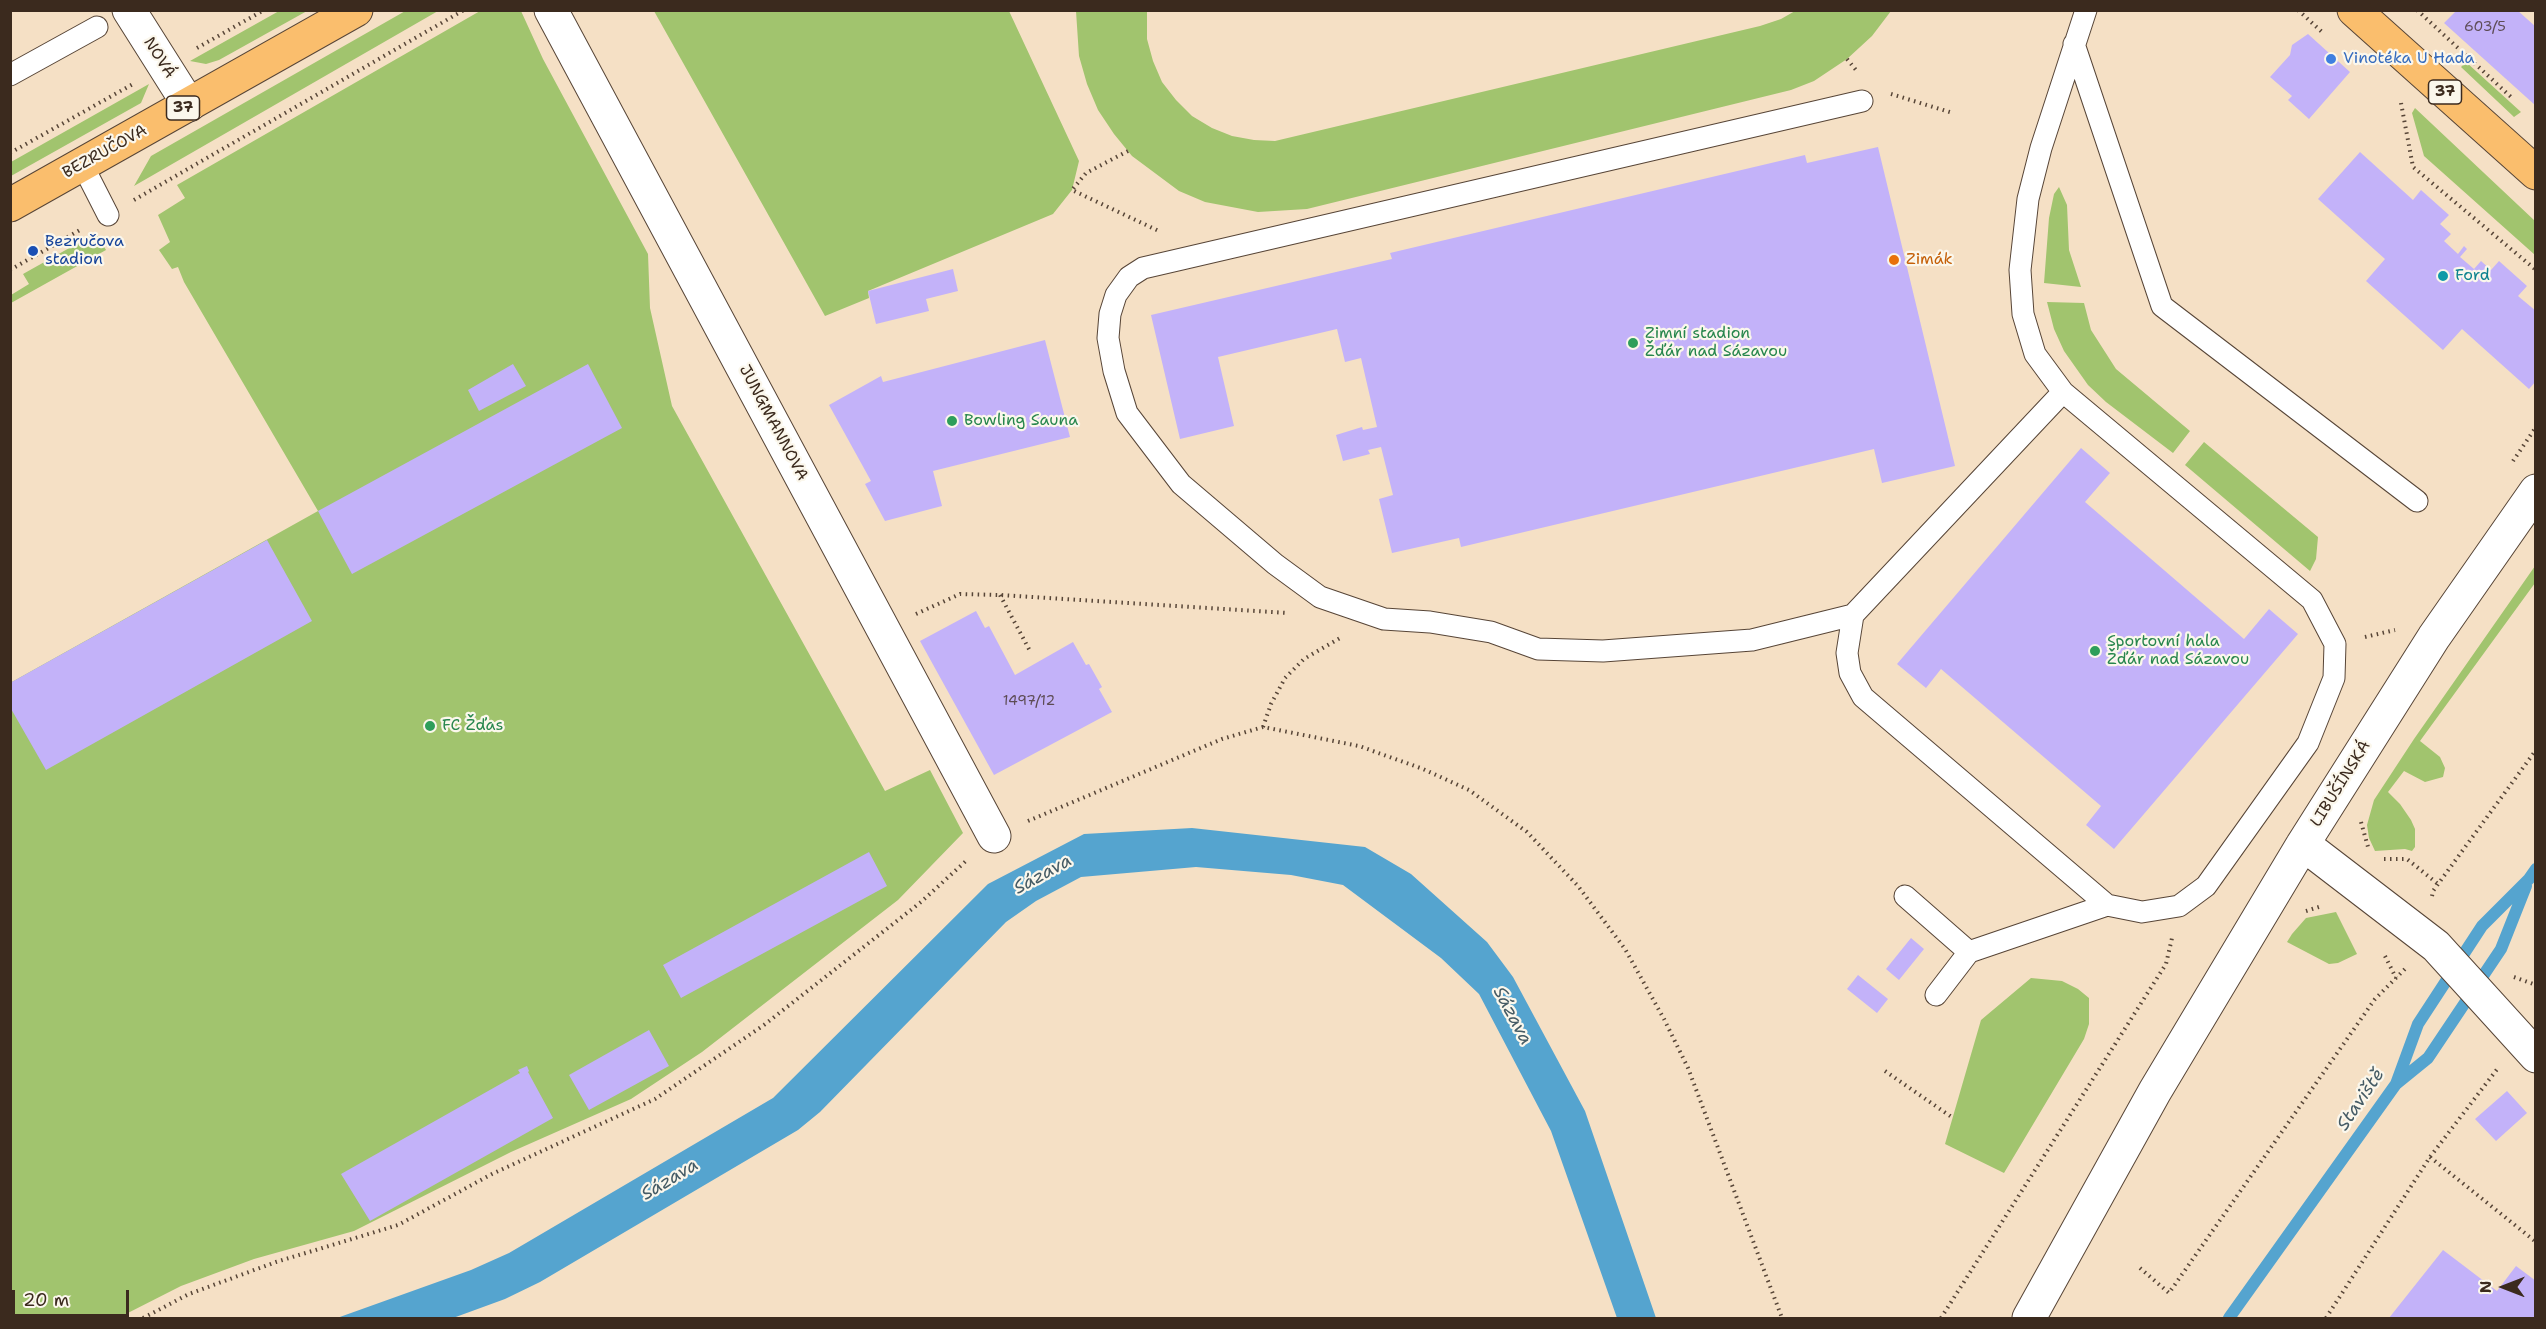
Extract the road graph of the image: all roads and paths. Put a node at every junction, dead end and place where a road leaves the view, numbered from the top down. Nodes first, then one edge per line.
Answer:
1 (129, 10) edge
2 (356, 10) edge
3 (464, 10) edge
4 (551, 10) edge
5 (2086, 10) edge
6 (2298, 10) edge
7 (2354, 10) edge
8 (2417, 10) edge
9 (97, 27) dead end
10 (2324, 34) dead end
11 (2074, 44) junction
12 (1847, 59) dead end
13 (10, 75) edge
14 (1862, 78) dead end
15 (1889, 94) dead end
16 (2393, 95) dead end
17 (1862, 101) dead end
18 (2518, 104) dead end
19 (189, 105) junction
20 (1953, 113) dead end
21 (1128, 151) dead end
22 (82, 164) junction
23 (2535, 172) edge
24 (10, 205) edge
25 (108, 214) junction
26 (1210, 253) junction
27 (10, 270) edge
28 (2535, 270) edge
29 (2063, 392) junction
30 (2535, 491) edge
31 (2417, 501) dead end
32 (1000, 595) junction
33 (1291, 613) dead end
34 (1853, 615) junction
35 (1384, 619) junction
36 (882, 628) junction
37 (1030, 651) dead end
38 (1263, 727) junction
39 (2535, 750) edge
40 (994, 836) junction
41 (2303, 844) junction
42 (2374, 858) dead end
43 (2438, 884) junction
44 (1905, 896) dead end
45 (2431, 899) dead end
46 (2107, 905) junction
47 (2179, 906) junction
48 (1969, 952) junction
49 (2396, 978) dead end
50 (1936, 995) dead end
51 (2528, 1047) edge
52 (1885, 1071) dead end
53 (1953, 1118) dead end
54 (2430, 1157) junction
55 (2535, 1242) edge
56 (2140, 1268) dead end
57 (143, 1318) edge
58 (1782, 1318) edge
59 (1941, 1318) edge
60 (2029, 1318) edge
61 (2326, 1318) edge

1 - 19 street, NOVÁ
2 - 19 main road, BEZRUČOVA / 37
3 - 25 path
4 - 36 street, JUNGMANNOVA
5 - 11 lane
6 - 10 path
7 - 23 main road, 37
8 - 18 path
9 - 13 lane
11 - 29 lane
11 - 31 lane
12 - 14 path
15 - 20 path
16 - 28 path
17 - 26 lane
19 - 22 main road, BEZRUČOVA / 37
21 - 26 path
22 - 24 main road, BEZRUČOVA / 37
22 - 25 lane
25 - 27 path
26 - 35 lane
29 - 34 lane
29 - 47 lane
30 - 41 street, LIBUŠÍNSKÁ
32 - 33 path
32 - 36 path
32 - 37 path
34 - 35 lane
34 - 46 lane
35 - 38 path
36 - 40 street, JUNGMANNOVA
38 - 40 path
38 - 58 path
39 - 43 path
40 - 57 path
41 - 51 street, LIBUŠÍNSKÁ
41 - 60 street
42 - 43 path
43 - 45 path
44 - 48 lane
46 - 47 lane
46 - 48 lane
47 - 59 path
48 - 50 lane
49 - 56 path
51 - 54 path
52 - 53 path
54 - 55 path
54 - 61 path

